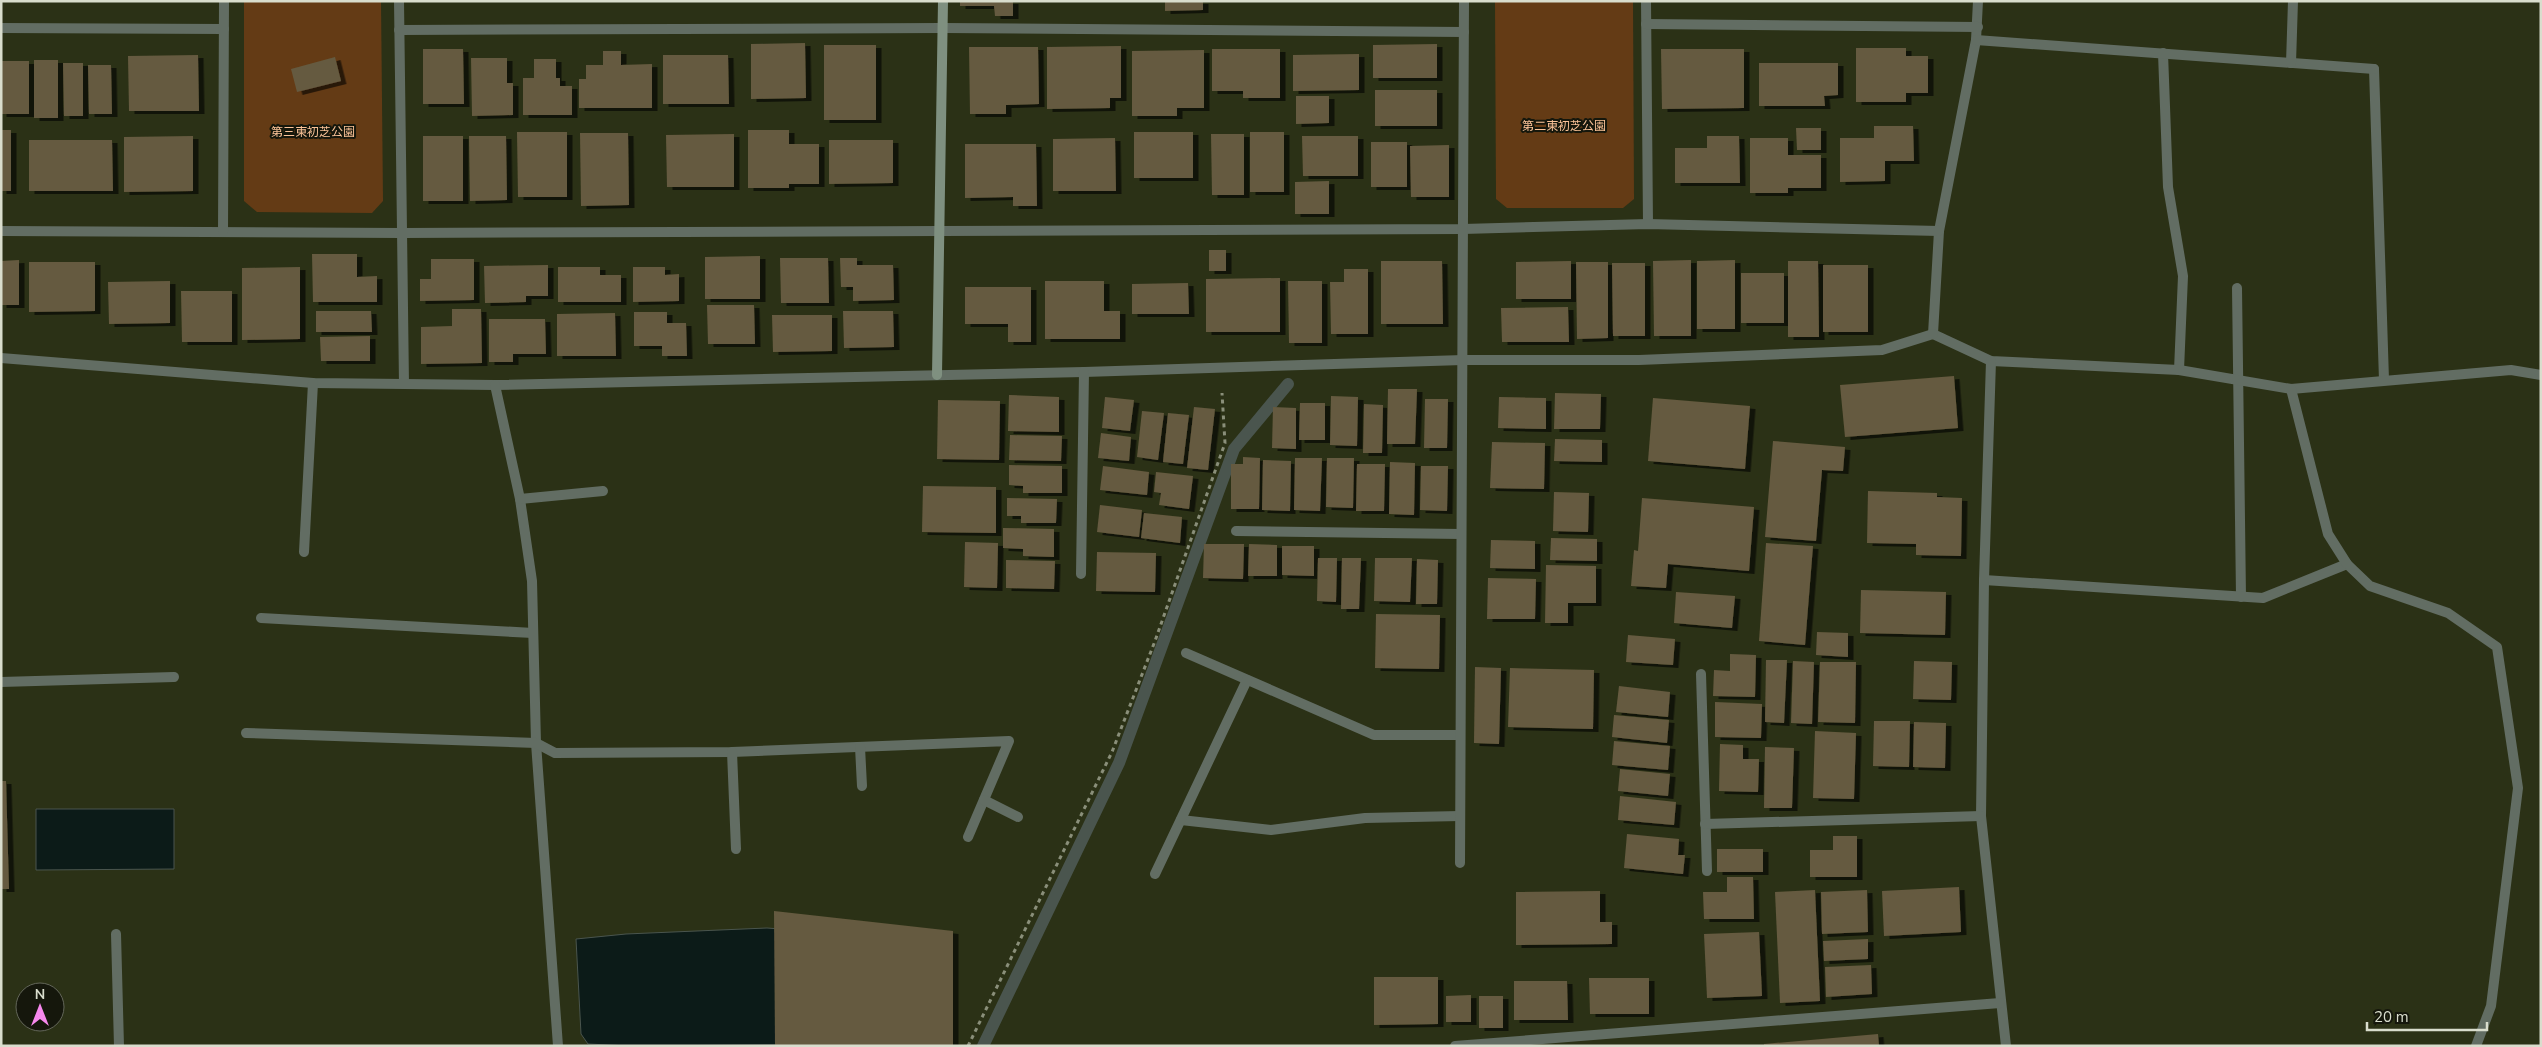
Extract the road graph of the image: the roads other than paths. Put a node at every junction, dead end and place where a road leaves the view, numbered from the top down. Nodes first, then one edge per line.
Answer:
1 (224, 1) edge
2 (399, 1) edge
3 (943, 1) edge
4 (1464, 1) edge
5 (1646, 1) edge
6 (1978, 1) edge
7 (2293, 1) edge
8 (1646, 24) junction
9 (1978, 27) junction
10 (1, 28) edge
11 (943, 28) junction
12 (224, 29) junction
13 (399, 30) junction
14 (1464, 32) junction
15 (1976, 40) junction
16 (2163, 53) junction
17 (2291, 63) junction
18 (1648, 224) junction
19 (1463, 229) junction
20 (1, 230) edge
21 (940, 231) junction
22 (1939, 231) junction
23 (223, 232) junction
24 (402, 233) junction
25 (2237, 288) dead end
26 (1932, 334) junction
27 (1, 358) edge
28 (1462, 360) junction
29 (1991, 361) junction
30 (2179, 370) junction
31 (1084, 372) junction
32 (2541, 375) edge
33 (937, 376) junction
34 (2239, 380) junction
35 (2384, 380) junction
36 (313, 383) junction
37 (404, 384) junction
38 (495, 385) junction
39 (2291, 389) junction
40 (603, 492) dead end
41 (520, 499) junction
42 (1236, 531) dead end
43 (1461, 534) junction
44 (304, 552) dead end
45 (2347, 564) junction
46 (1081, 574) dead end
47 (1984, 580) junction
48 (2241, 597) junction
49 (261, 618) dead end
50 (534, 633) junction
51 (1186, 653) dead end
52 (1701, 674) dead end
53 (174, 677) dead end
54 (1247, 680) junction
55 (1, 682) edge
56 (246, 733) dead end
57 (1460, 735) junction
58 (536, 743) junction
59 (860, 747) junction
60 (732, 752) junction
61 (862, 786) dead end
62 (984, 800) junction
63 (1460, 816) junction
64 (1981, 816) junction
65 (1018, 817) dead end
66 (1181, 820) junction
67 (1706, 824) junction
68 (968, 837) dead end
69 (736, 849) dead end
70 (1460, 863) dead end
71 (1707, 871) dead end
72 (1155, 874) dead end
73 (116, 934) dead end
74 (2000, 1003) junction
75 (118, 1046) edge
76 (558, 1046) edge
77 (1455, 1046) edge
78 (2006, 1046) edge
79 (2476, 1046) edge

1 - 12 street
2 - 13 street
3 - 11 street
4 - 14 street
5 - 8 street
6 - 9 street
7 - 17 street
8 - 9 street
8 - 18 street
9 - 15 street
10 - 12 street
11 - 13 street
11 - 14 street
11 - 21 street
12 - 23 street
13 - 24 street
14 - 19 street
15 - 16 street
15 - 22 street
16 - 17 street
16 - 30 street
17 - 35 street
18 - 19 street
18 - 22 street
19 - 21 street
19 - 28 street
20 - 23 street
21 - 24 street
21 - 33 street
22 - 26 street
23 - 24 street
24 - 37 street
25 - 34 street
26 - 28 street
26 - 29 street
27 - 36 street
28 - 31 street
28 - 43 street
29 - 30 street
29 - 47 street
30 - 34 street
31 - 33 street
31 - 46 street
32 - 35 street
33 - 38 street
34 - 39 street
34 - 48 street
35 - 39 street
36 - 37 street
36 - 44 street
37 - 38 street
38 - 41 street
39 - 45 street
40 - 41 street
41 - 50 street
42 - 43 street
43 - 57 street
45 - 48 street
45 - 79 street
47 - 48 street
47 - 64 street
49 - 50 street
50 - 58 street
51 - 54 street
52 - 67 street
53 - 55 street
54 - 57 street
54 - 66 street
56 - 58 street
57 - 63 street
58 - 60 street
58 - 76 street
59 - 60 street
59 - 61 street
59 - 62 street
60 - 69 street
62 - 65 street
62 - 68 street
63 - 66 street
63 - 70 street
64 - 67 street
64 - 74 street
66 - 72 street
67 - 71 street
73 - 75 street
74 - 77 street
74 - 78 street

